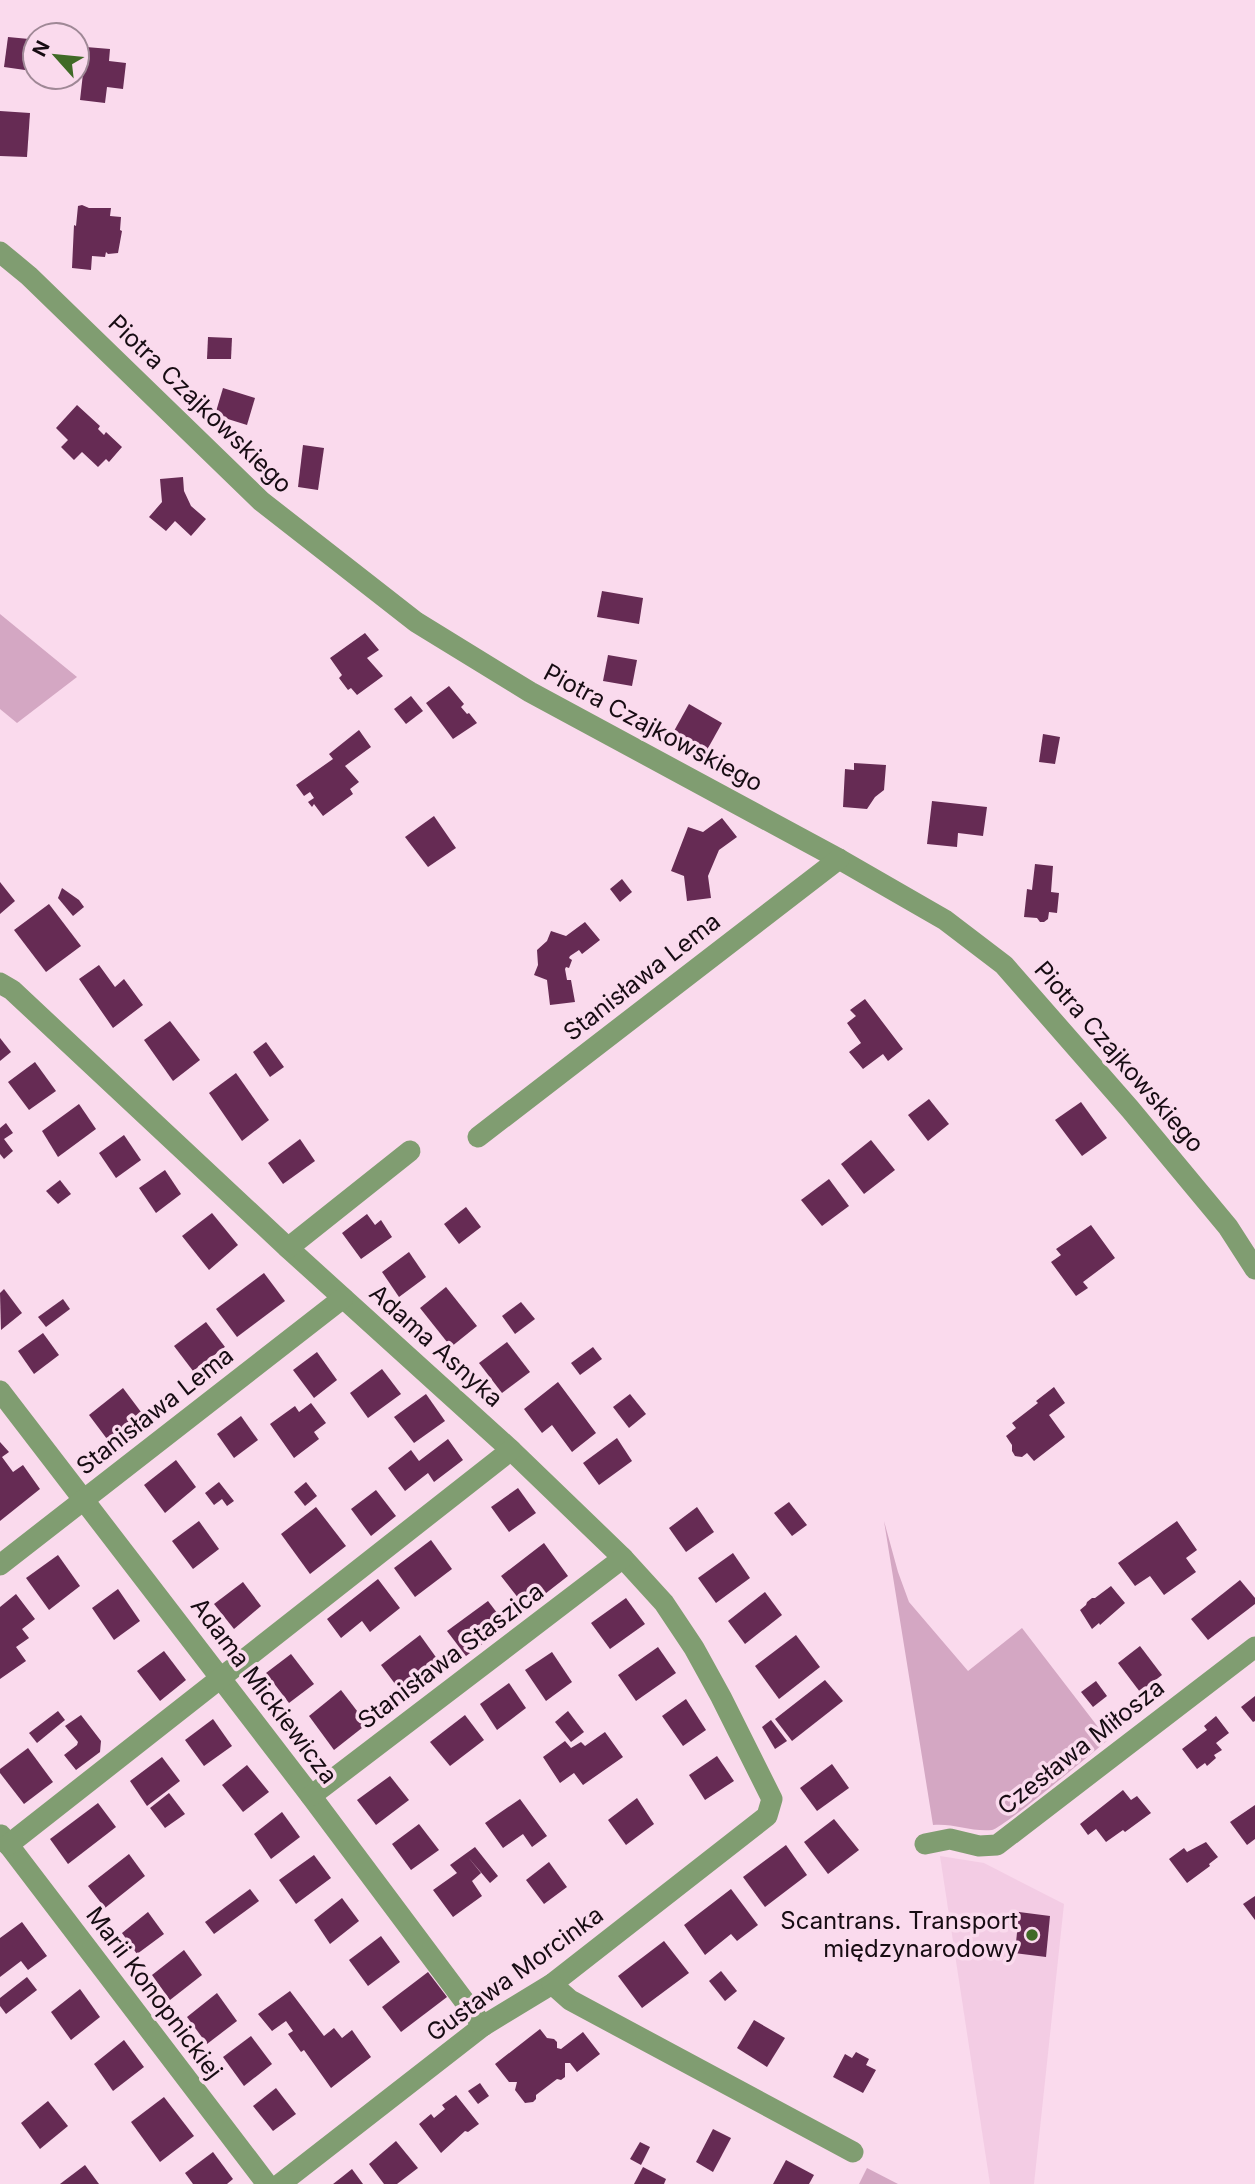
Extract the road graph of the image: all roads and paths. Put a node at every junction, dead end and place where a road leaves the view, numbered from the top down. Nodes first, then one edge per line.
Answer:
1 (0, 253) edge
2 (839, 859) junction
3 (0, 983) edge
4 (478, 1137) dead end
5 (410, 1151) dead end
6 (288, 1248) junction
7 (1255, 1269) edge
8 (343, 1298) junction
9 (0, 1391) edge
10 (511, 1450) junction
11 (85, 1499) junction
12 (623, 1559) junction
13 (0, 1565) edge
14 (1255, 1647) edge
15 (221, 1678) junction
16 (312, 1796) junction
17 (772, 1800) joint
18 (4, 1840) edge
19 (925, 1844) dead end
20 (552, 1984) junction
21 (483, 2026) junction
22 (853, 2152) dead end
23 (267, 2184) edge
24 (280, 2184) edge

1 - 2 street, Piotra Czajkowskiego
2 - 4 street, Stanisława Lema
2 - 7 street, Piotra Czajkowskiego
3 - 6 street, Adama Asnyka
5 - 6 street
6 - 8 street, Adama Asnyka
8 - 10 street, Adama Asnyka
8 - 11 street, Stanisława Lema
9 - 11 street, Adama Mickiewicza
10 - 12 street, Adama Asnyka
10 - 15 street
11 - 13 street, Stanisława Lema
11 - 15 street, Adama Mickiewicza
12 - 16 street, Stanisława Staszica
12 - 17 street, Adama Asnyka
14 - 19 street, Czesława Miłosza
15 - 16 street, Adama Mickiewicza
15 - 18 street
16 - 21 street, Adama Mickiewicza
17 - 20 street, Gustawa Morcinka
18 - 23 street, Marii Konopnickiej
20 - 21 street, Gustawa Morcinka
20 - 22 street
21 - 24 street, Gustawa Morcinka

